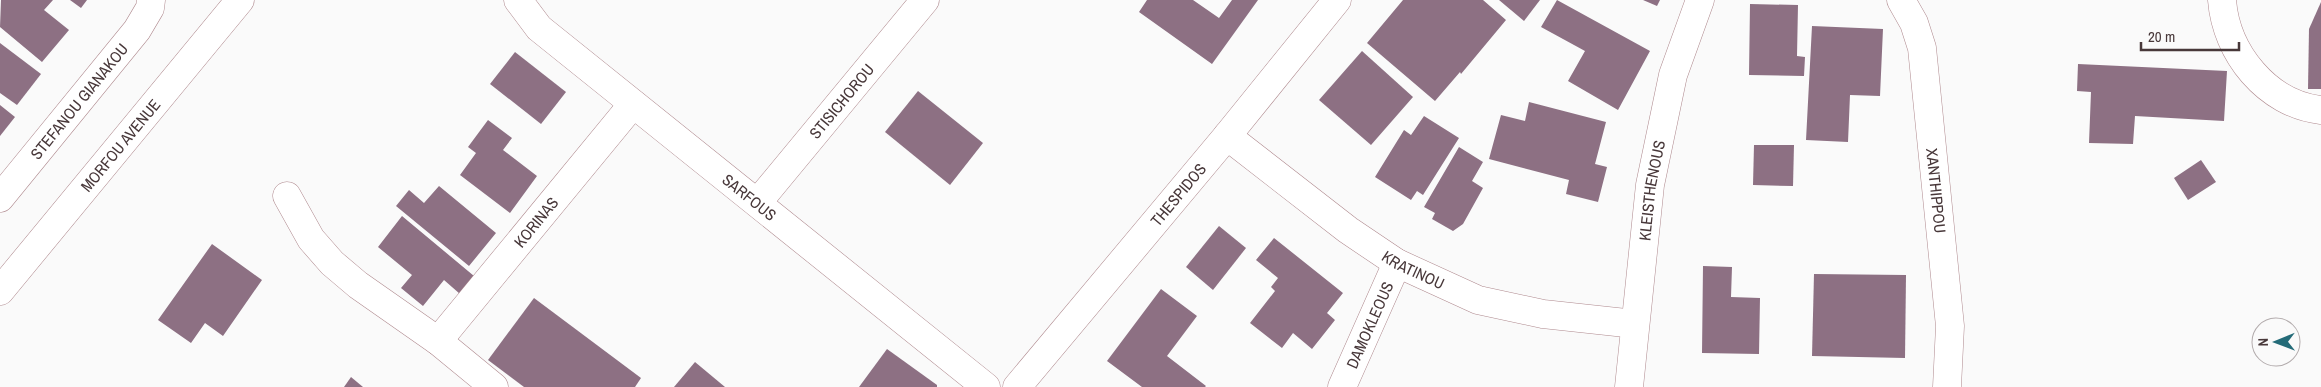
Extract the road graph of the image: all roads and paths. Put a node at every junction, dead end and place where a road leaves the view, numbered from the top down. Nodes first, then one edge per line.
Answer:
1 (152, 0) edge
2 (240, 0) edge
3 (518, 0) edge
4 (925, 0) edge
5 (1338, 0) edge
6 (1700, 0) edge
7 (1901, 0) edge
8 (2222, 0) edge
9 (633, 104) junction
10 (2321, 110) edge
11 (1227, 136) junction
12 (287, 196) dead end
13 (0, 198) edge
14 (758, 202) junction
15 (1398, 263) junction
16 (0, 291) edge
17 (1635, 324) junction
18 (438, 341) junction
19 (494, 387) edge
20 (986, 387) edge
21 (1018, 387) edge
22 (1342, 387) edge
23 (1629, 387) edge
24 (1947, 387) edge

1 - 13 street, STEFANOU GIANAKOU
2 - 16 street, MORFOU AVENUE
3 - 9 street, SARFOUS
4 - 14 street, STISICHOROU
5 - 11 street, THESPIDOS
6 - 17 street, KLEISTHENOUS
7 - 24 street, XANTHIPPOU
8 - 10 street
9 - 14 street, SARFOUS
9 - 18 street, KORINAS
11 - 15 street, KRATINOU
11 - 21 street, THESPIDOS
12 - 18 street
14 - 20 street, SARFOUS
15 - 17 street, KRATINOU
15 - 22 street, DAMOKLEOUS
17 - 23 street, KLEISTHENOUS
18 - 19 street

